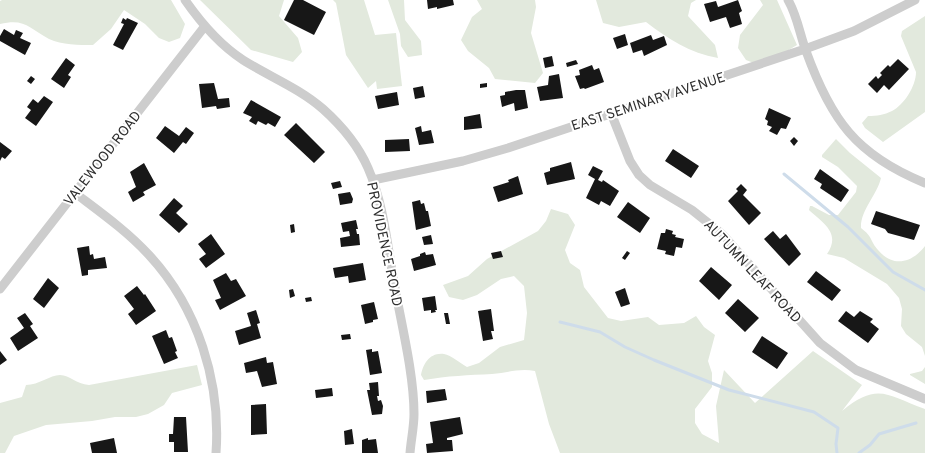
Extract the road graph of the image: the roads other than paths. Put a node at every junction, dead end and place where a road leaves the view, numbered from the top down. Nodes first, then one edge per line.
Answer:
1 (185, 0) edge
2 (788, 0) edge
3 (916, 0) edge
4 (205, 26) junction
5 (805, 49) junction
6 (611, 113) junction
7 (373, 180) junction
8 (925, 183) edge
9 (74, 193) junction
10 (0, 289) edge
11 (925, 399) edge
12 (216, 453) edge
13 (410, 453) edge

1 - 4 street, PROVIDENCE ROAD
2 - 5 street
3 - 5 street, EAST SEMINARY AVENUE
4 - 7 street, PROVIDENCE ROAD
4 - 9 street, VALEWOOD ROAD
5 - 6 street, EAST SEMINARY AVENUE
5 - 8 street
6 - 7 street, EAST SEMINARY AVENUE
6 - 11 street, AUTUMN LEAF ROAD
7 - 13 street, PROVIDENCE ROAD
9 - 10 street, VALEWOOD ROAD
9 - 12 street

